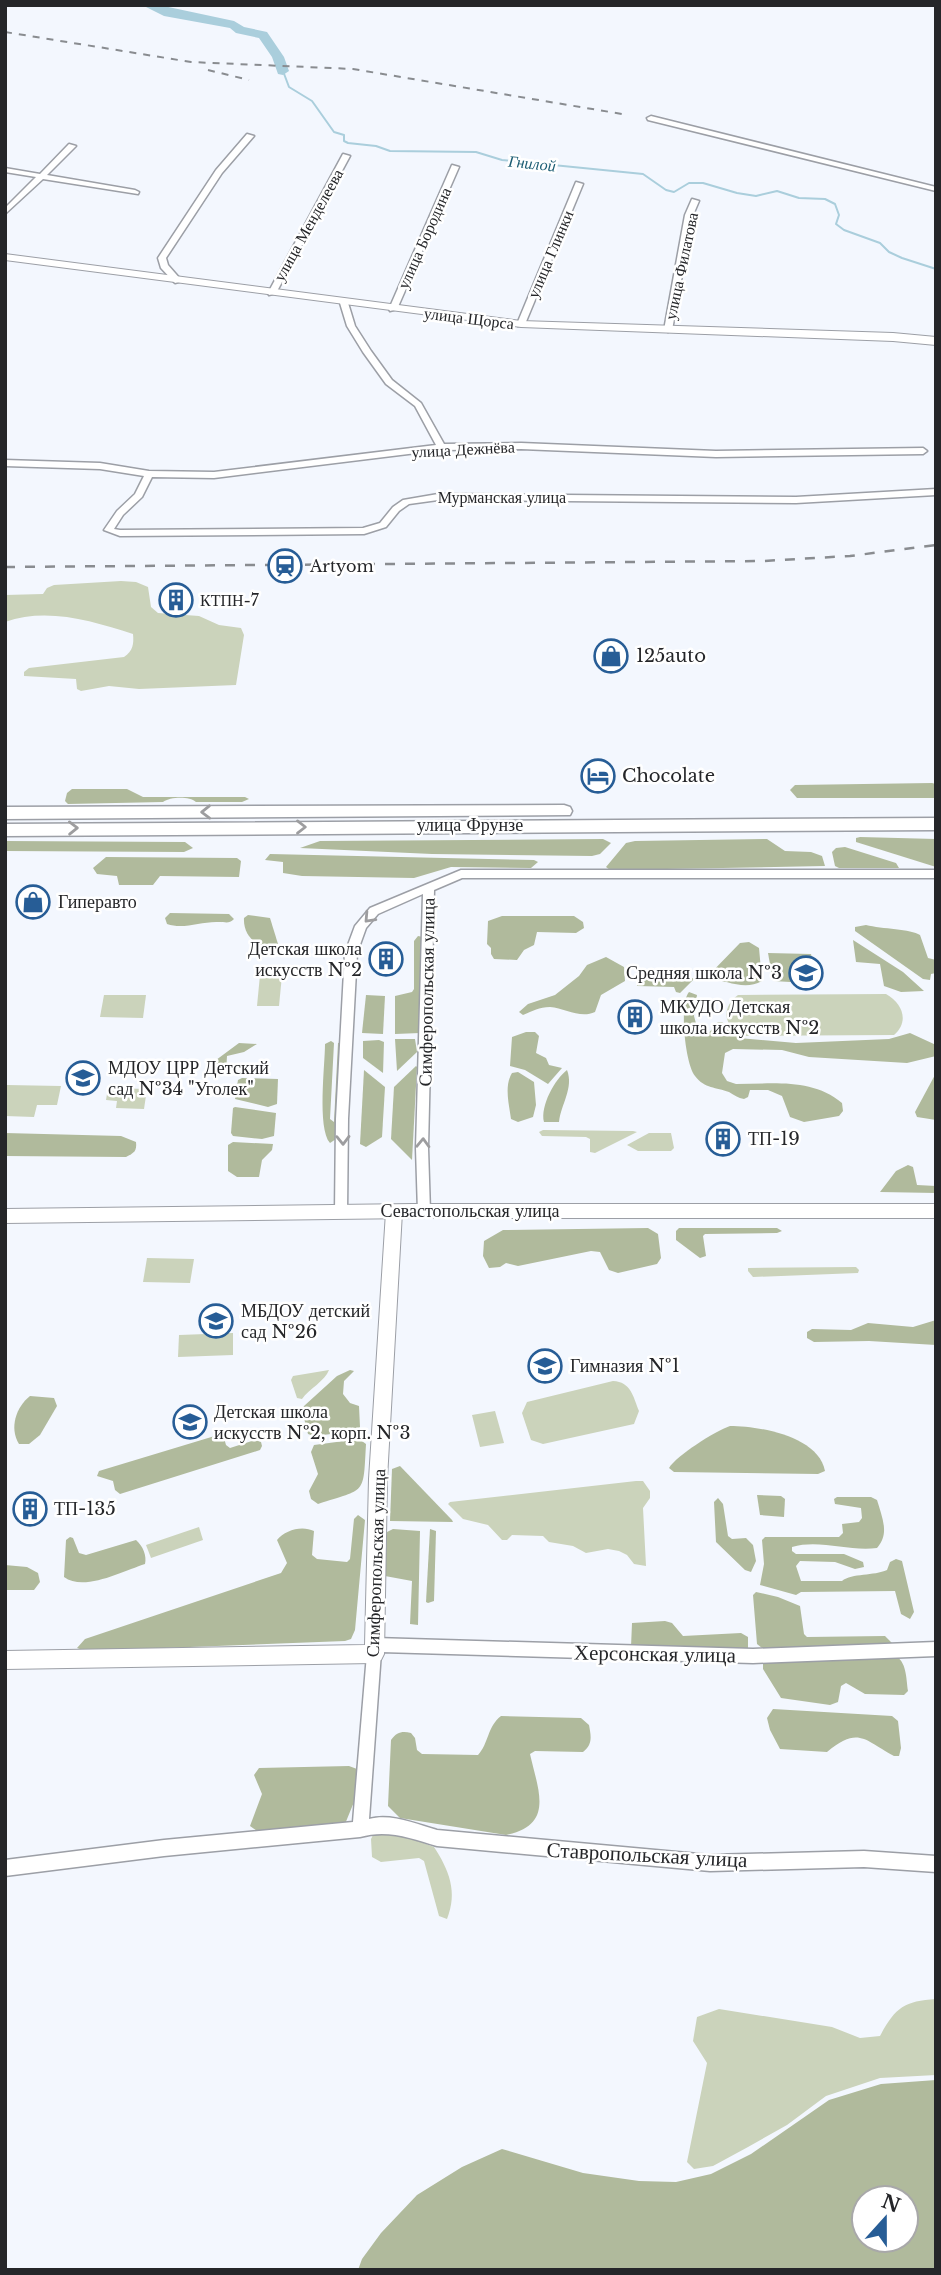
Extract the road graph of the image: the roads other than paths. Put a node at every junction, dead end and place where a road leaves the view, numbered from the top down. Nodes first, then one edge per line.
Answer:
1 (651, 118) dead end
2 (250, 136) dead end
3 (72, 146) dead end
4 (346, 156) dead end
5 (455, 167) dead end
6 (5, 170) edge
7 (41, 176) junction
8 (579, 184) dead end
9 (936, 189) edge
10 (135, 192) dead end
11 (695, 201) dead end
12 (5, 212) edge
13 (5, 257) edge
14 (178, 281) junction
15 (272, 293) junction
16 (344, 303) junction
17 (393, 309) junction
18 (521, 324) junction
19 (668, 330) junction
20 (936, 341) edge
21 (440, 447) junction
22 (923, 451) dead end
23 (5, 463) edge
24 (149, 474) junction
25 (936, 492) edge
26 (936, 811) edge
27 (5, 813) edge
28 (936, 824) edge
29 (5, 830) edge
30 (936, 874) edge
31 (429, 889) junction
32 (936, 1211) edge
33 (341, 1212) junction
34 (394, 1212) junction
35 (424, 1212) junction
36 (5, 1216) edge
37 (936, 1649) edge
38 (374, 1650) junction
39 (5, 1660) edge
40 (360, 1829) junction
41 (936, 1864) edge
42 (5, 1868) edge

1 - 9 street
2 - 14 street
3 - 7 street
4 - 15 street, улица Менделеева
5 - 17 street, улица Бородина
6 - 7 street
7 - 10 street
7 - 12 street
8 - 18 street, улица Глинки
11 - 19 street, улица Филатова
13 - 14 main road, улица Щорса
14 - 15 main road, улица Щорса
15 - 16 main road, улица Щорса
16 - 17 main road, улица Щорса
16 - 21 street
17 - 18 main road, улица Щорса
18 - 19 main road, улица Щорса
19 - 20 main road, улица Щорса
21 - 22 street, улица Дежнёва
21 - 24 street, улица Дежнёва
23 - 24 street, улица Дежнёва
24 - 25 street, Мурманская улица
26 -> 27 main road, улица Фрунзе
29 -> 28 main road, улица Фрунзе
30 - 31 street
31 -> 33 street, Симферопольская улица
35 -> 31 street, Симферопольская улица
32 - 35 main road, Севастопольская улица
33 - 34 main road, Севастопольская улица
33 - 36 main road, Севастопольская улица
34 - 35 main road, Севастопольская улица
34 - 38 street, Симферопольская улица
37 - 38 street, Херсонская улица
38 - 39 street, Херсонская улица
38 - 40 street, Симферопольская улица
40 - 41 street, Ставропольская улица
40 - 42 street, Ставропольская улица

